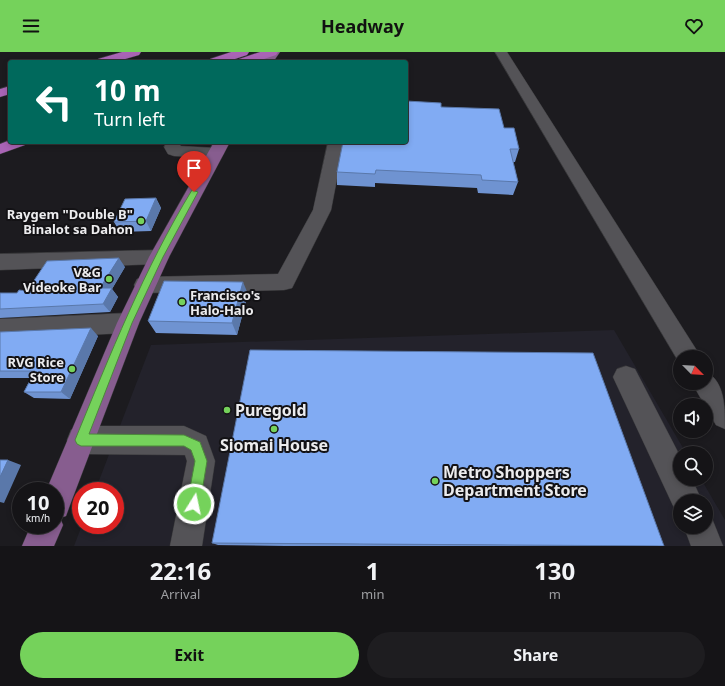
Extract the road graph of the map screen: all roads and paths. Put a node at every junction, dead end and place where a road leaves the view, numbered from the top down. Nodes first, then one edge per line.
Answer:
1 (135, 52) edge
2 (273, 52) edge
3 (501, 52) edge
4 (245, 58) edge
5 (109, 60) edge
6 (230, 60) edge
7 (14, 144) edge
8 (174, 144) edge
9 (336, 144) edge
10 (219, 148) edge
11 (0, 149) edge
12 (159, 257) junction
13 (0, 262) edge
14 (145, 285) junction
15 (128, 323) junction
16 (0, 329) edge
17 (685, 350) edge
18 (626, 377) dead end
19 (709, 390) edge
20 (725, 416) edge
21 (81, 440) junction
22 (64, 482) edge
23 (684, 494) edge
24 (43, 534) edge
25 (703, 534) edge
26 (38, 546) edge
27 (186, 546) edge
28 (707, 546) edge

1 - 5 highway
2 - 4 highway
3 - 17 street
4 - 6 highway
7 - 11 highway
8 - 10 street
9 - 14 street
10 - 12 main road
12 - 13 street
12 - 14 main road
14 - 15 main road
15 - 16 street
15 - 21 main road
18 - 23 street
19 - 20 street
21 - 22 main road
21 - 27 street
24 - 26 main road
25 - 28 street

